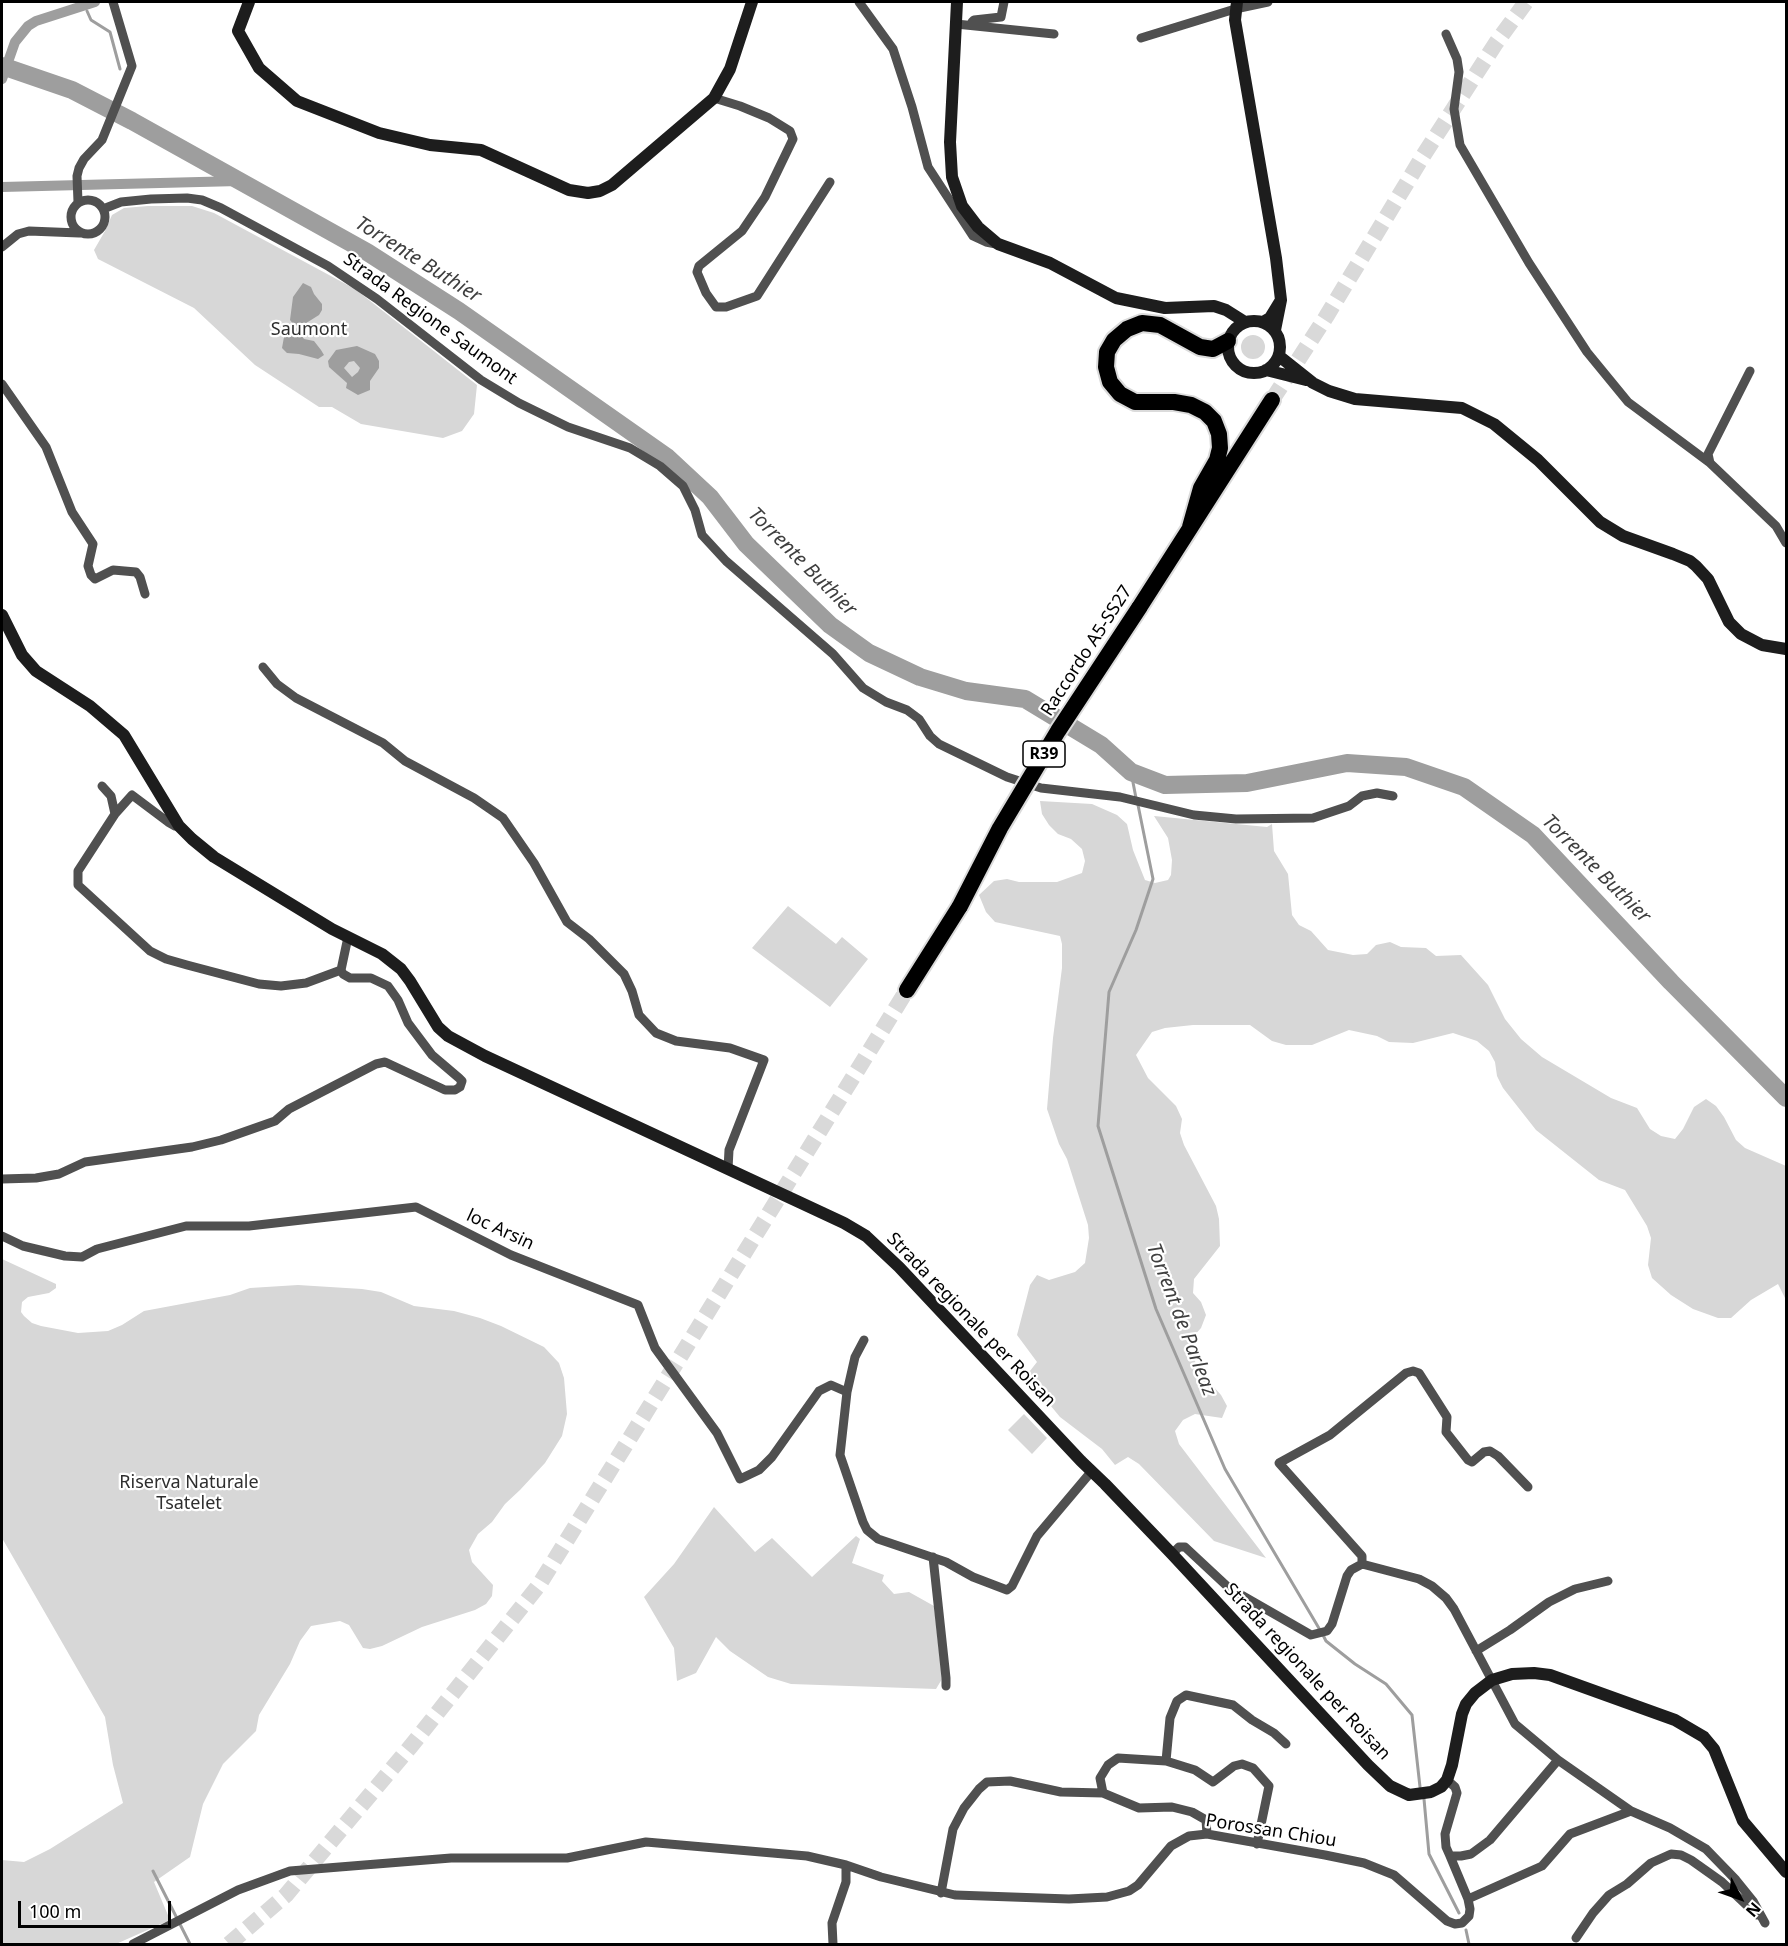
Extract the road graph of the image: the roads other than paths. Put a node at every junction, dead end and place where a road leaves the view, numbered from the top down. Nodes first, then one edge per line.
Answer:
1 (113, 2) edge
2 (249, 2) edge
3 (752, 2) edge
4 (859, 2) edge
5 (957, 2) edge
6 (1004, 2) edge
7 (1268, 2) edge
8 (1236, 5) edge
9 (956, 24) junction
10 (970, 24) junction
11 (1054, 34) dead end
12 (1446, 34) dead end
13 (1141, 38) dead end
14 (714, 98) junction
15 (830, 182) dead end
16 (78, 202) junction
17 (103, 208) junction
18 (81, 233) junction
19 (998, 244) junction
20 (2, 247) edge
21 (1281, 300) junction
22 (1207, 306) junction
23 (1245, 322) junction
24 (1263, 322) junction
25 (1275, 330) junction
26 (1231, 337) junction
27 (1279, 356) junction
28 (1266, 370) junction
29 (1750, 371) dead end
30 (1310, 381) junction
31 (2, 384) edge
32 (1272, 400) tunnel mouth
33 (1710, 463) junction
34 (1190, 527) junction
35 (1786, 543) edge
36 (145, 594) dead end
37 (2, 615) edge
38 (1786, 649) edge
39 (263, 667) dead end
40 (102, 786) dead end
41 (1393, 796) dead end
42 (115, 814) junction
43 (179, 826) junction
44 (348, 937) junction
45 (341, 970) junction
46 (907, 990) tunnel mouth
47 (728, 1169) junction
48 (2, 1179) edge
49 (2, 1236) edge
50 (864, 1340) dead end
51 (847, 1392) junction
52 (1091, 1472) junction
53 (1528, 1487) dead end
54 (1172, 1554) junction
55 (933, 1557) junction
56 (1362, 1564) junction
57 (1608, 1581) dead end
58 (1476, 1651) junction
59 (1492, 1680) junction
60 (946, 1686) dead end
61 (1286, 1744) dead end
62 (1558, 1760) junction
63 (1166, 1761) junction
64 (1447, 1780) junction
65 (1103, 1793) junction
66 (1631, 1811) junction
67 (1207, 1834) junction
68 (1257, 1844) junction
69 (1450, 1856) junction
70 (846, 1865) junction
71 (1786, 1872) edge
72 (937, 1891) junction
73 (1468, 1899) junction
74 (1576, 1938) dead end
75 (133, 1944) edge
76 (832, 1944) edge

1 - 16 street
2 - 14 main road
3 - 14 main road
4 - 19 street
5 - 9 main road
6 - 10 street
7 - 8 street
8 - 13 street
8 - 21 main road
9 - 10 street
9 - 19 main road
10 - 11 street
12 - 33 street
14 - 15 street
16 - 17 street
16 - 18 street
17 - 18 street
17 - 41 street, Strada Regione Saumont
18 - 20 street
19 - 22 main road
21 - 24 main road
21 - 25 main road
22 - 23 main road
22 - 26 main road
23 - 24 main road
23 - 26 main road
24 - 25 main road
25 - 27 main road
26 - 28 main road
26 - 34 highway
27 - 28 main road
27 - 30 main road
28 - 30 main road
29 - 33 street
30 - 38 main road
31 - 36 street
32 - 34 highway, Raccordo A5-SS27 / R39
33 - 35 street
34 - 46 highway, Raccordo A5-SS27 / R39, bridge
37 - 43 main road, Strada regionale per Roisan
39 - 47 street
40 - 42 street
42 - 43 street
42 - 45 street
43 - 44 main road, Strada regionale per Roisan
44 - 45 street
44 - 47 main road, Strada regionale per Roisan
45 - 48 street
47 - 52 main road, Strada regionale per Roisan
49 - 51 street, loc Arsin
50 - 51 street
51 - 55 street
52 - 54 main road, Strada regionale per Roisan
52 - 55 street
53 - 56 street
54 - 56 street
54 - 64 main road, Strada regionale per Roisan
55 - 60 street
56 - 58 street
57 - 58 street
58 - 59 street
59 - 62 street
59 - 64 main road
59 - 71 main road
61 - 63 street
62 - 66 street
62 - 69 street
63 - 65 street
63 - 68 street
64 - 69 street
65 - 67 street
65 - 72 street
66 - 73 street
66 - 74 street
67 - 68 street, Porossan Chiou
67 - 72 street, Porossan Chiou
68 - 73 street, Porossan Chiou
69 - 73 street
70 - 72 street, Porossan Chiou
70 - 75 street, Porossan Chiou
70 - 76 street

